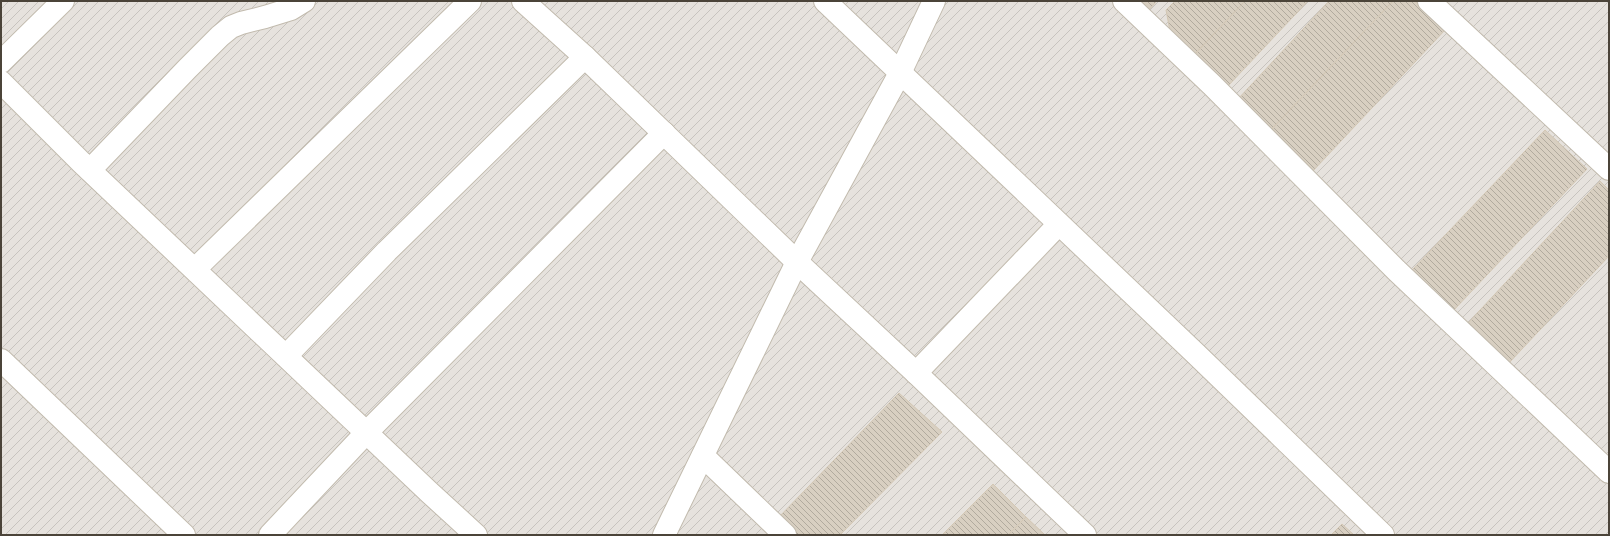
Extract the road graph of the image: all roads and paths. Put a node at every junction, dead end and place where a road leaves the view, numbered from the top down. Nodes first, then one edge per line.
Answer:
1 (63, 1) edge
2 (304, 1) edge
3 (470, 1) edge
4 (523, 1) edge
5 (825, 1) edge
6 (934, 1) edge
7 (1124, 1) edge
8 (1429, 1) edge
9 (585, 57) junction
10 (1, 62) edge
11 (900, 73) junction
12 (1, 82) edge
13 (664, 133) junction
14 (90, 170) junction
15 (1609, 170) edge
16 (1060, 224) junction
17 (797, 262) junction
18 (195, 269) junction
19 (286, 356) junction
20 (1, 360) edge
21 (916, 373) junction
22 (366, 433) junction
23 (703, 456) junction
24 (1609, 472) edge
25 (184, 535) edge
26 (270, 535) edge
27 (476, 535) edge
28 (664, 535) edge
29 (785, 535) edge
30 (1085, 535) edge
31 (1383, 535) edge

1 - 10 lane
2 - 14 lane
3 - 18 lane
4 - 9 lane
5 - 11 lane
6 - 11 lane
7 - 24 lane
8 - 15 lane
9 - 13 lane
9 - 19 lane
11 - 16 lane
11 - 17 lane
12 - 14 lane
13 - 17 lane
13 - 22 lane
14 - 18 lane
16 - 21 lane
16 - 31 lane
17 - 21 lane
17 - 23 lane
18 - 19 lane
19 - 22 lane
20 - 25 lane
21 - 30 lane
22 - 26 lane
22 - 27 lane
23 - 28 lane
23 - 29 lane

